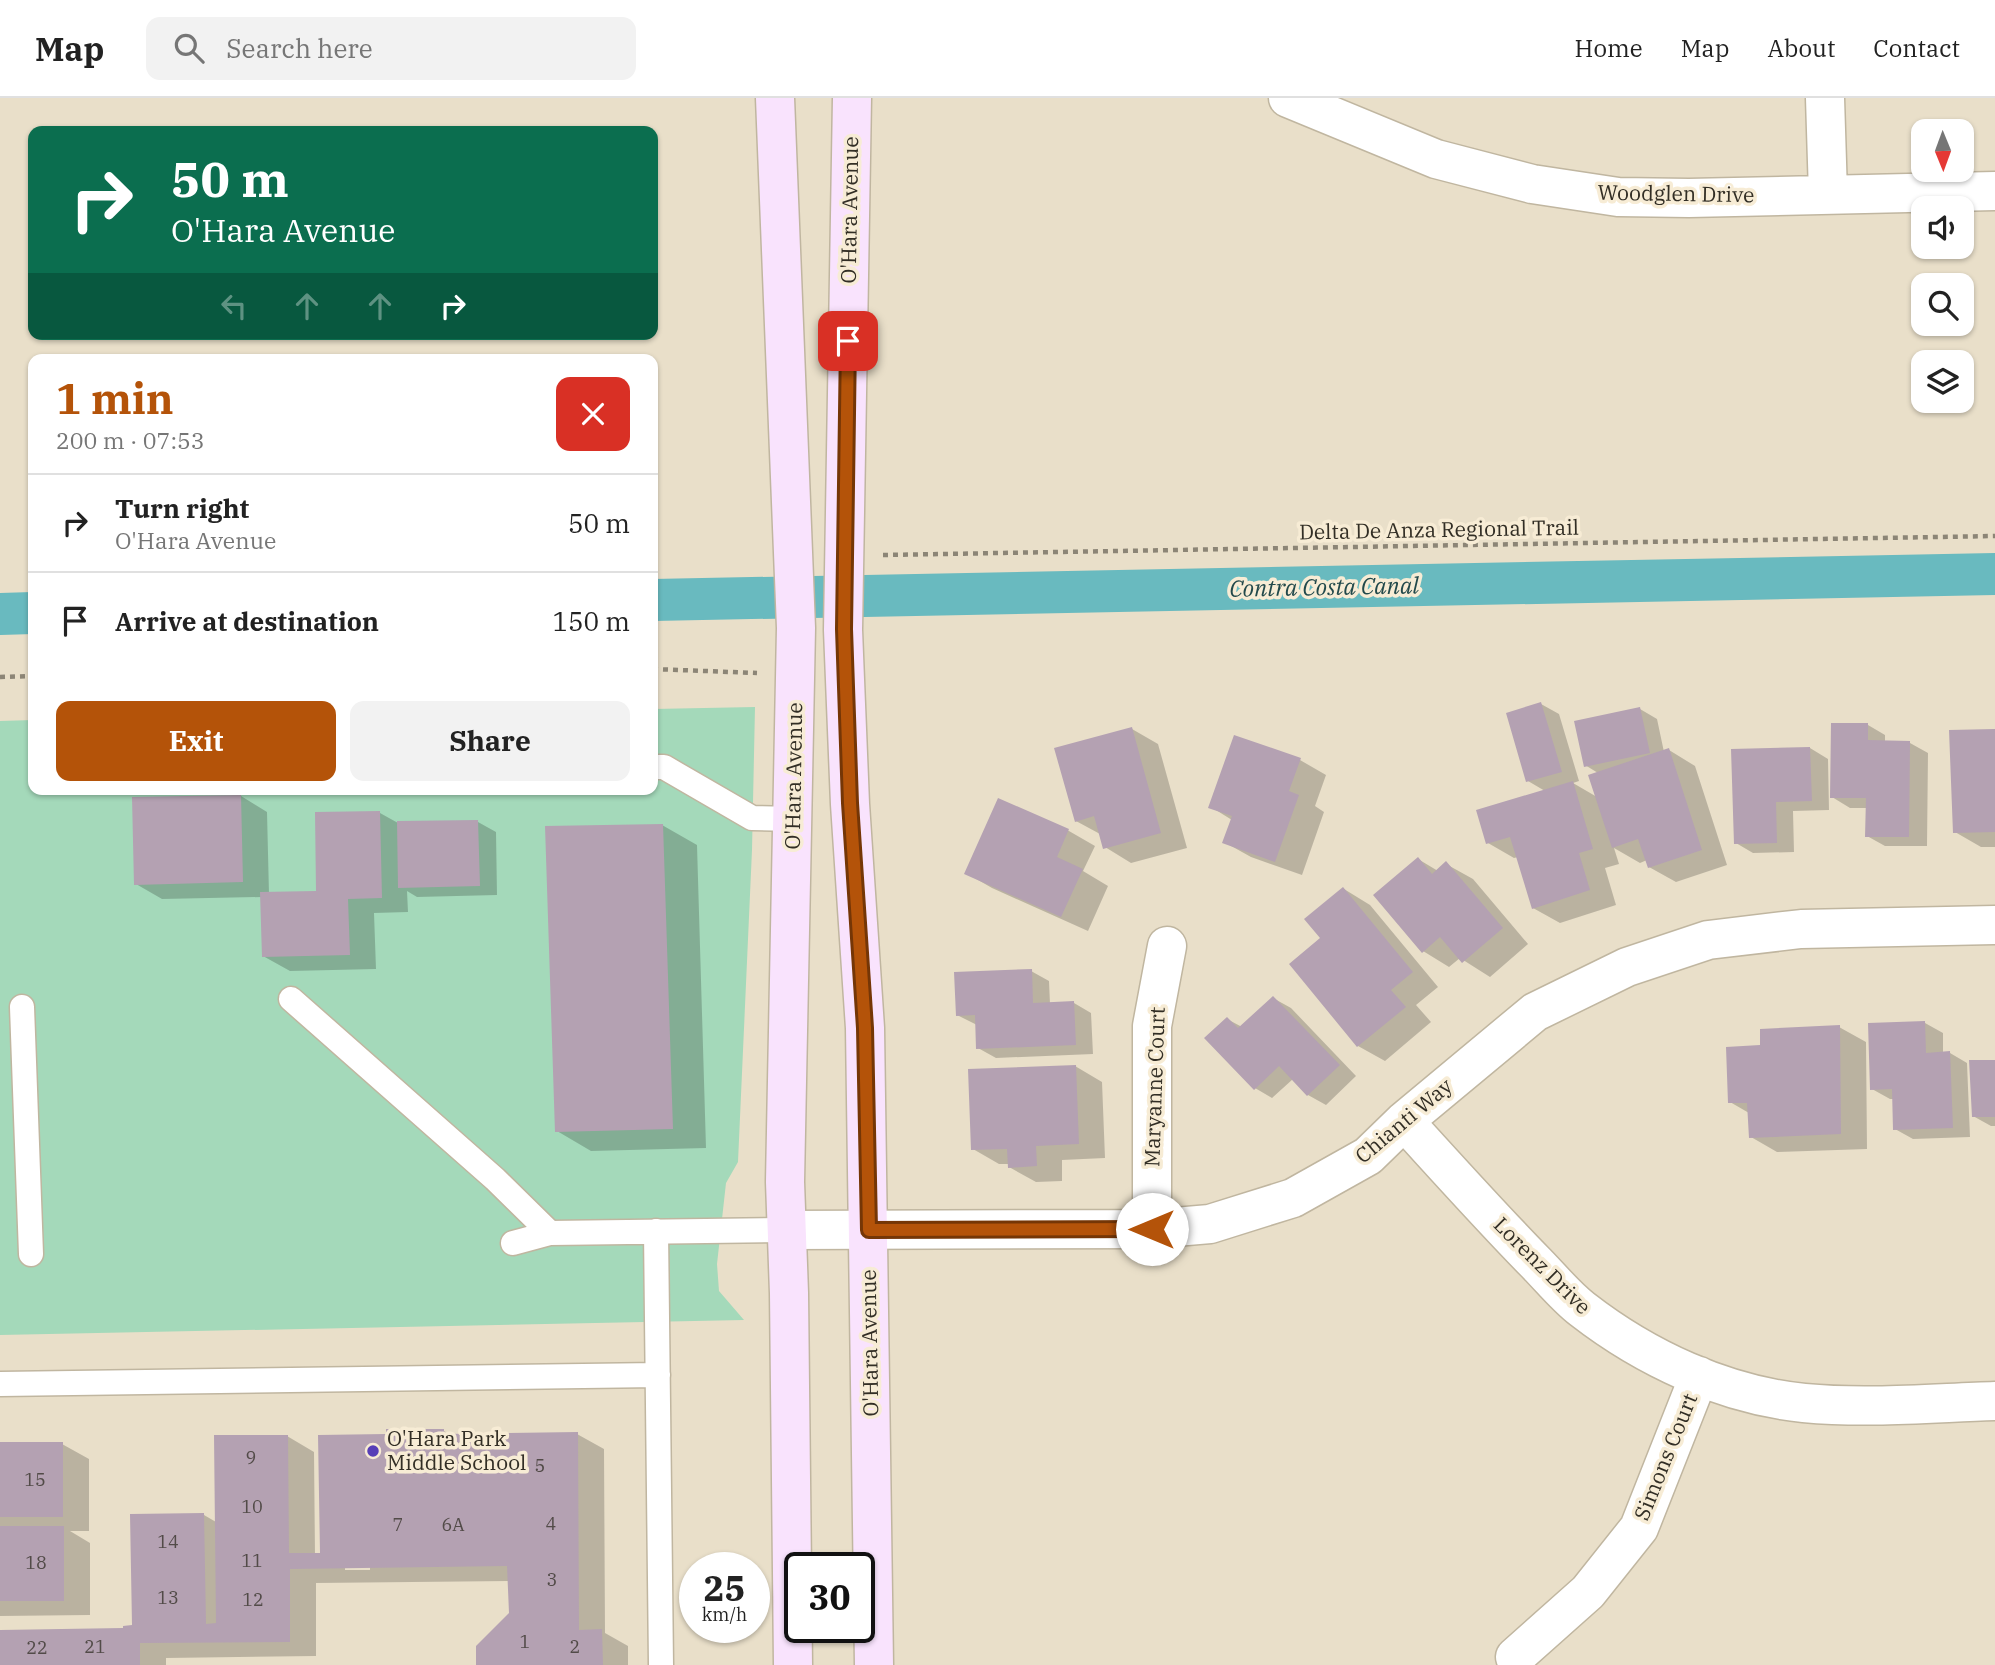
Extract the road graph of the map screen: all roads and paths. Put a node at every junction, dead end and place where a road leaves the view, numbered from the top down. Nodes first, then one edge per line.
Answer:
1 (775, 98) edge
2 (852, 98) edge
3 (1288, 98) edge
4 (1825, 98) edge
5 (1995, 191) edge
6 (1828, 194) junction
7 (1995, 536) edge
8 (883, 555) dead end
9 (658, 669) edge
10 (767, 673) dead end
11 (28, 676) edge
12 (0, 677) edge
13 (658, 767) edge
14 (794, 819) junction
15 (1995, 925) edge
16 (1167, 946) dead end
17 (291, 999) dead end
18 (22, 1007) dead end
19 (1404, 1121) junction
20 (1152, 1229) junction
21 (786, 1230) junction
22 (869, 1230) junction
23 (656, 1231) junction
24 (550, 1233) junction
25 (513, 1243) dead end
26 (31, 1254) dead end
27 (658, 1375) junction
28 (1699, 1376) junction
29 (0, 1384) edge
30 (1995, 1401) edge
31 (1515, 1657) dead end
32 (662, 1665) edge
33 (793, 1665) edge
34 (874, 1665) edge

1 - 14 main road, O'Hara Avenue
2 - 22 main road, O'Hara Avenue
3 - 6 street, Woodglen Drive
4 - 6 street
5 - 6 street, Woodglen Drive
7 - 8 path, Delta De Anza Regional Trail
9 - 10 path
11 - 12 path
13 - 14 lane
14 - 21 main road, O'Hara Avenue
15 - 19 street, Chianti Way
16 - 20 street, Maryanne Court
17 - 24 lane
18 - 26 lane
19 - 20 street, Chianti Way
19 - 28 street, Lorenz Drive
20 - 22 street, Chianti Way
21 - 22 street, Chianti Way
21 - 23 lane
21 - 33 main road, O'Hara Avenue
22 - 34 main road, O'Hara Avenue
23 - 24 lane
23 - 27 lane
24 - 25 lane
27 - 29 lane
27 - 32 lane
28 - 30 street, Lorenz Drive
28 - 31 street, Simons Court

